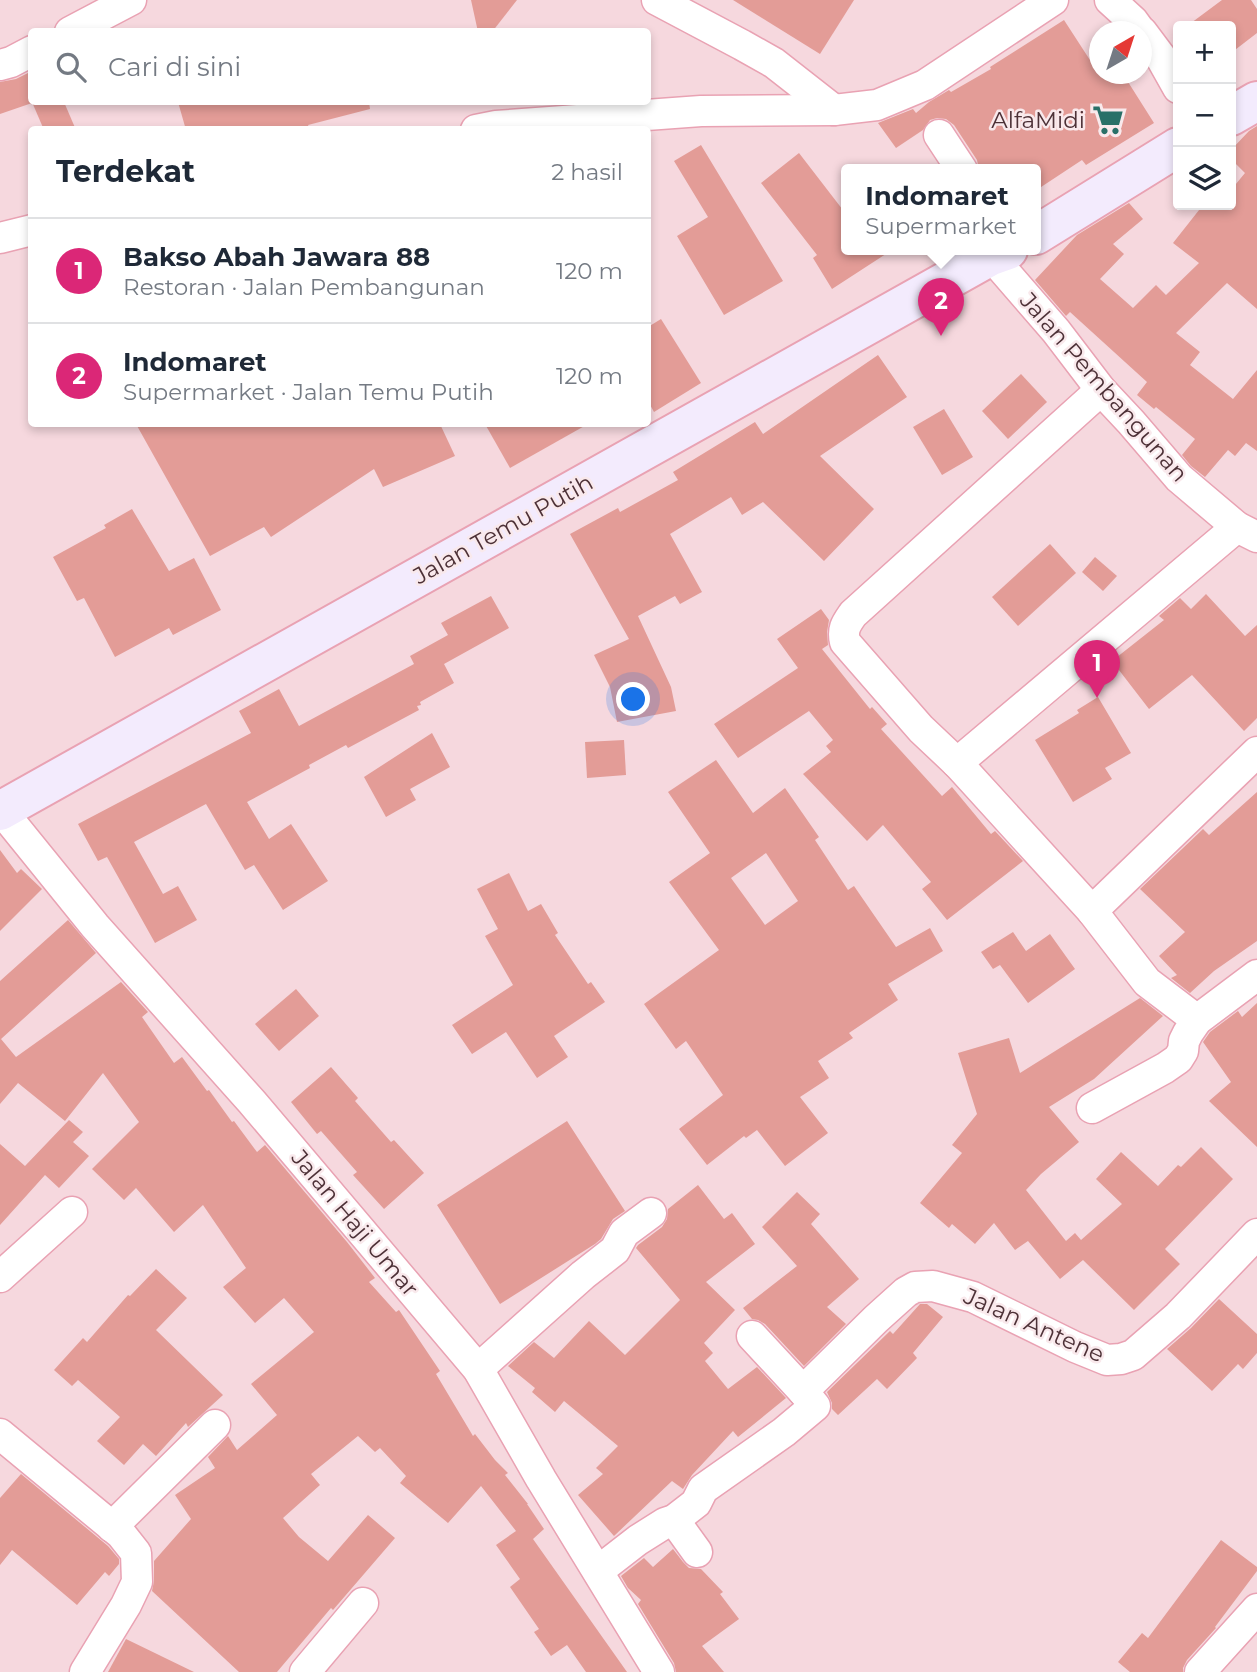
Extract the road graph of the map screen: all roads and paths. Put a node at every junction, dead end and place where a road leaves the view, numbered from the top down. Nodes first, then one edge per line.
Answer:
1 (131, 0) edge
2 (657, 0) edge
3 (1054, 0) edge
4 (1110, 0) edge
5 (1133, 21) edge
6 (78, 28) edge
7 (1152, 46) edge
8 (28, 53) edge
9 (0, 65) edge
10 (1176, 84) edge
11 (834, 110) junction
12 (496, 126) edge
13 (939, 135) dead end
14 (1173, 150) edge
15 (958, 164) edge
16 (28, 231) edge
17 (1041, 231) edge
18 (0, 238) edge
19 (996, 255) edge
20 (1001, 255) edge
21 (1101, 390) junction
22 (1247, 532) edge
23 (1257, 752) edge
24 (957, 763) junction
25 (1, 811) edge
26 (1092, 911) junction
27 (1257, 975) edge
28 (1197, 1020) junction
29 (1091, 1108) dead end
30 (72, 1212) dead end
31 (651, 1213) dead end
32 (1257, 1234) edge
33 (0, 1277) edge
34 (752, 1336) dead end
35 (478, 1369) junction
36 (803, 1391) junction
37 (215, 1425) dead end
38 (0, 1434) edge
39 (674, 1520) junction
40 (112, 1527) junction
41 (697, 1552) dead end
42 (598, 1572) junction
43 (363, 1602) dead end
44 (1257, 1609) edge
45 (85, 1672) edge
46 (305, 1672) edge
47 (659, 1672) edge
48 (1200, 1672) edge

1 - 6 street
2 - 11 street
3 - 11 street
4 - 5 street
7 - 10 street
8 - 9 street
11 - 12 street
13 - 15 street
14 - 17 street
16 - 18 street
19 - 25 street, Jalan Temu Putih
20 - 21 street, Jalan Pembangunan
21 - 22 street, Jalan Pembangunan
21 - 24 street
22 - 24 street
23 - 26 street
24 - 26 street
25 - 35 street, Jalan Haji Umar
26 - 28 street
27 - 28 street
28 - 29 street
30 - 33 street
31 - 35 street
32 - 36 street, Jalan Antene
34 - 36 street
35 - 42 street, Jalan Haji Umar
36 - 39 street
37 - 40 street
38 - 40 street
39 - 41 street
39 - 42 street
40 - 45 street
42 - 47 street, Jalan Haji Umar
43 - 46 street
44 - 48 street

